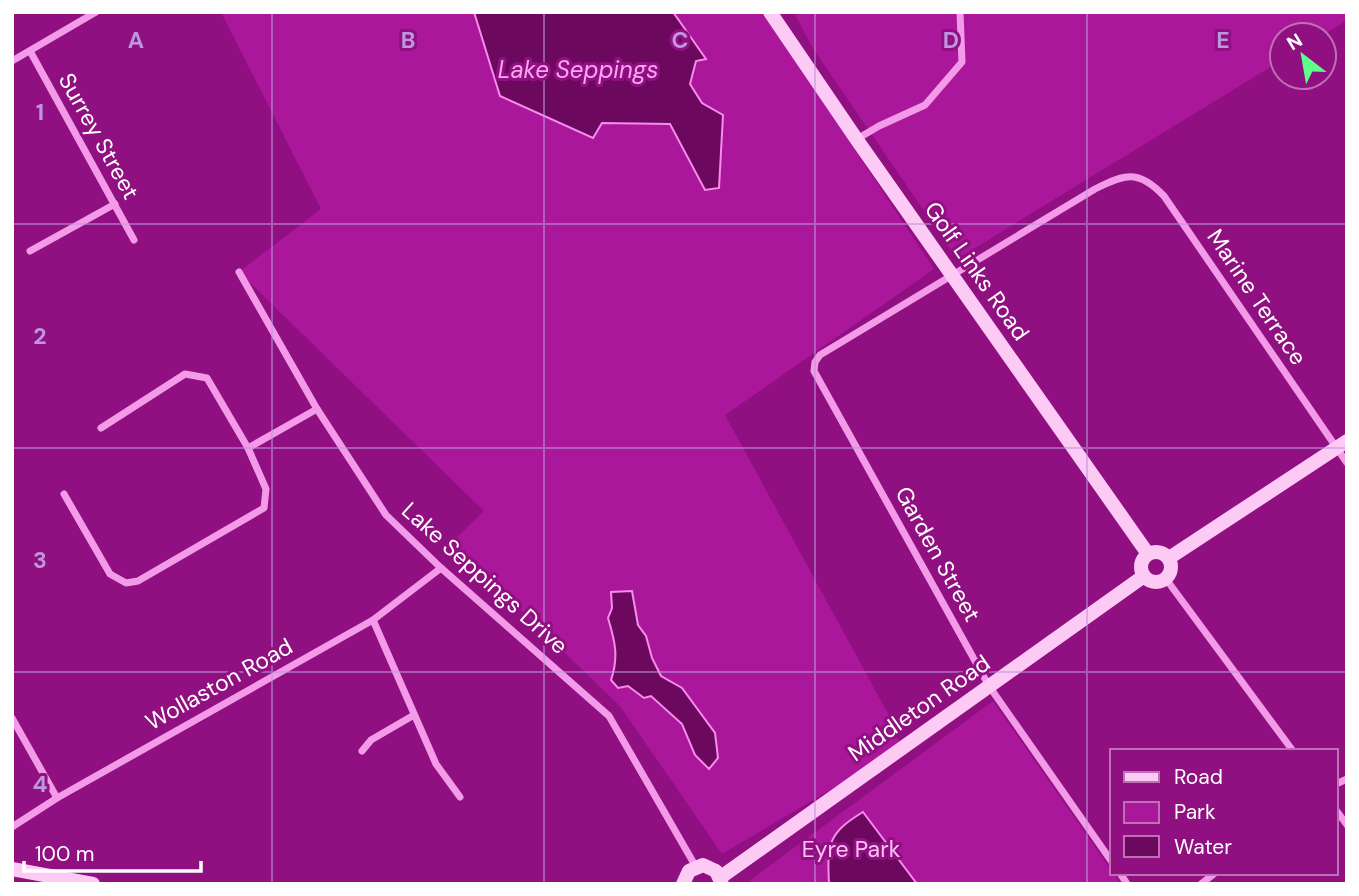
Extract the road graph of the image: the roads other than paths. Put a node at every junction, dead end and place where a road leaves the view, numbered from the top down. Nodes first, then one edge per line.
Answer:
1 (96, 12) edge
2 (770, 12) edge
3 (960, 12) edge
4 (30, 51) junction
5 (12, 61) edge
6 (857, 140) junction
7 (115, 204) junction
8 (134, 240) dead end
9 (30, 251) dead end
10 (239, 272) dead end
11 (953, 276) junction
12 (317, 409) junction
13 (101, 428) dead end
14 (1342, 444) edge
15 (248, 449) junction
16 (1347, 463) edge
17 (64, 494) dead end
18 (1149, 554) junction
19 (1169, 558) junction
20 (440, 568) junction
21 (1144, 576) junction
22 (1166, 579) junction
23 (373, 620) junction
24 (989, 686) junction
25 (414, 715) junction
26 (12, 718) edge
27 (1292, 749) edge
28 (362, 751) dead end
29 (460, 797) dead end
30 (57, 798) junction
31 (12, 827) edge
32 (1110, 859) edge
33 (696, 867) junction
34 (12, 869) edge
35 (722, 880) edge
36 (93, 884) edge
37 (683, 884) edge

1 - 4 street
2 - 6 main road, Golf Links Road
3 - 6 street
4 - 5 street
4 - 7 street, Surrey Street
6 - 11 main road, Golf Links Road
7 - 8 street, Surrey Street
7 - 9 street
10 - 12 street, Lake Seppings Drive
11 - 14 street, Marine Terrace
11 - 18 main road, Golf Links Road
11 - 24 street, Garden Street
12 - 15 street
12 - 20 street, Lake Seppings Drive
13 - 15 street
14 - 16 street, Marine Terrace
14 - 19 main road
15 - 17 street
18 - 19 main road
18 - 21 main road
19 - 22 main road
20 - 23 street, Wollaston Road
20 - 33 street, Lake Seppings Drive
21 - 22 main road
21 - 24 main road, Middleton Road
22 - 27 street
23 - 25 street
23 - 30 street, Wollaston Road
24 - 32 street, Garden Street
24 - 35 main road, Middleton Road
25 - 28 street
25 - 29 street
26 - 30 street
30 - 31 street, Wollaston Road
33 - 35 main road
33 - 37 main road
34 - 36 main road

